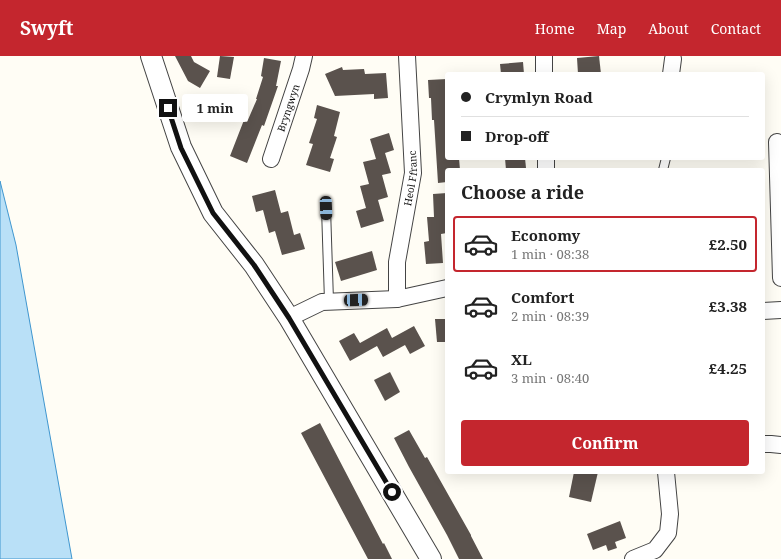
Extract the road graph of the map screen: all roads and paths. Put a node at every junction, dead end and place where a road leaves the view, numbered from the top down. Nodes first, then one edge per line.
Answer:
1 (151, 56) edge
2 (304, 56) edge
3 (407, 56) edge
4 (544, 56) edge
5 (544, 72) edge
6 (774, 142) edge
7 (270, 159) dead end
8 (326, 208) dead end
9 (781, 278) edge
10 (445, 288) edge
11 (397, 299) junction
12 (329, 301) junction
13 (781, 310) edge
14 (765, 311) edge
15 (289, 318) junction
16 (765, 444) edge
17 (781, 445) edge
18 (666, 474) edge
19 (431, 559) edge
20 (633, 559) edge

1 - 15 street
2 - 7 street, Bryngwyn
3 - 11 street, Heol Ffranc
4 - 5 street
6 - 9 street
8 - 12 lane
10 - 11 street
11 - 12 street
12 - 15 street
13 - 14 street
15 - 19 street
16 - 17 street
18 - 20 street

